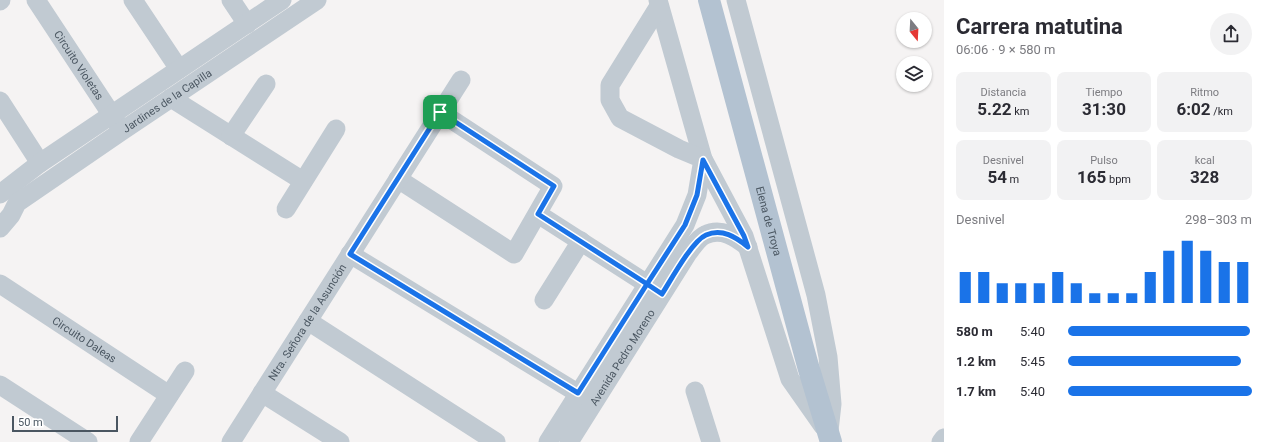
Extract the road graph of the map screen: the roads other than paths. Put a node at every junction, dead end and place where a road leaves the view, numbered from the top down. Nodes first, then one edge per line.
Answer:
1 (36, 0) edge
2 (133, 0) edge
3 (231, 0) edge
4 (282, 0) edge
5 (317, 0) edge
6 (709, 0) edge
7 (736, 0) edge
8 (659, 3) edge
9 (247, 24) junction
10 (231, 35) junction
11 (241, 51) junction
12 (180, 69) junction
13 (461, 80) dead end
14 (266, 84) dead end
15 (171, 98) junction
16 (0, 101) edge
17 (440, 112) junction
18 (117, 123) junction
19 (336, 129) dead end
20 (231, 136) junction
21 (703, 160) junction
22 (40, 163) junction
23 (398, 179) junction
24 (303, 181) junction
25 (8, 196) edge
26 (286, 209) dead end
27 (538, 214) junction
28 (0, 228) edge
29 (581, 241) junction
30 (748, 247) junction
31 (350, 254) junction
32 (0, 284) edge
33 (655, 289) junction
34 (544, 300) dead end
35 (308, 321) junction
36 (185, 371) dead end
37 (0, 385) edge
38 (695, 391) dead end
39 (262, 393) junction
40 (169, 395) junction
41 (586, 398) junction
42 (830, 438) edge
43 (944, 438) edge
44 (88, 442) edge
45 (139, 442) edge
46 (231, 442) edge
47 (340, 442) edge
48 (496, 442) edge
49 (548, 442) edge
50 (569, 442) edge
51 (711, 442) edge
52 (941, 442) edge

1 - 18 street, Circuito Violetas
2 - 12 street
3 - 9 street
4 - 9 street, Jardines de la Capilla
5 - 11 street, Jardines de la Capilla
6 - 42 main road, Elena de Troya
7 - 42 street
8 - 21 street
8 - 21 street
9 - 10 street, Jardines de la Capilla
10 - 11 street
10 - 12 street, Jardines de la Capilla
11 - 15 street, Jardines de la Capilla
12 - 18 street, Jardines de la Capilla
13 - 17 street, Ntra. Señora de la Asunción
14 - 20 street
15 - 18 street, Jardines de la Capilla
15 - 20 street
16 - 22 street
17 - 23 street, Ntra. Señora de la Asunción
17 - 27 street
18 - 22 street, Jardines de la Capilla
18 - 25 street, Jardines de la Capilla
19 - 24 street
20 - 24 street
21 - 30 street
21 - 33 street, Avenida Pedro Moreno
22 - 25 street, Jardines de la Capilla
23 - 27 street
23 - 31 street, Ntra. Señora de la Asunción
24 - 26 street
25 - 28 street
27 - 29 street
29 - 33 street
29 - 34 street
30 - 33 street, Avenida Pedro Moreno
30 - 42 street
31 - 35 street, Ntra. Señora de la Asunción
31 - 41 street
32 - 40 street, Circuito Daleas
33 - 41 street, Avenida Pedro Moreno
35 - 39 street, Ntra. Señora de la Asunción
35 - 48 street
36 - 40 street
37 - 44 street
38 - 51 street
39 - 46 street, Ntra. Señora de la Asunción
39 - 47 street
40 - 45 street
41 - 49 street, Avenida Pedro Moreno
41 - 50 street, Avenida Pedro Moreno
43 - 52 street

